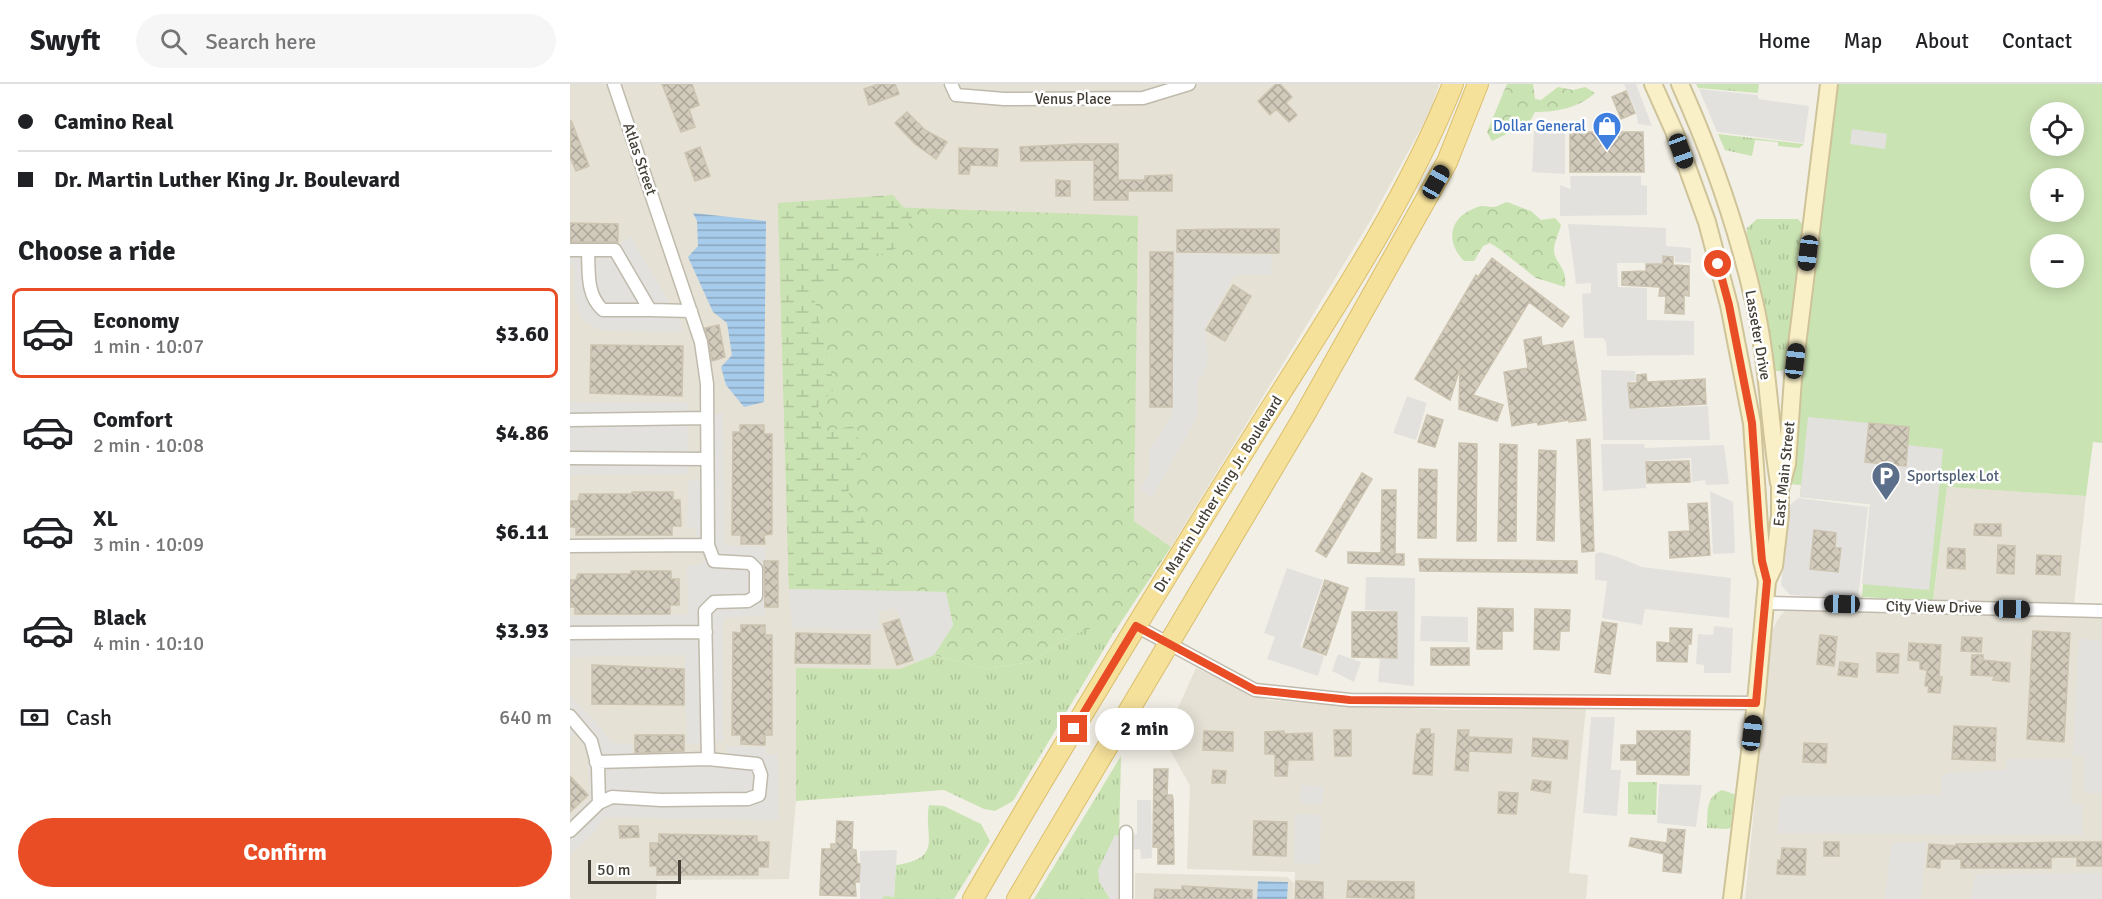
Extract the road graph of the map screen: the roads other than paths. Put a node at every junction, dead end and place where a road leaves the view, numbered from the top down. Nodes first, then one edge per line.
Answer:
1 (614, 84) edge
2 (1189, 84) edge
3 (1453, 84) edge
4 (1478, 84) edge
5 (1653, 84) edge
6 (1680, 84) edge
7 (1829, 84) edge
8 (954, 90) edge
9 (570, 250) edge
10 (588, 250) junction
11 (650, 310) junction
12 (691, 310) junction
13 (1795, 361) junction
14 (707, 417) junction
15 (1772, 418) junction
16 (570, 420) edge
17 (1752, 423) junction
18 (570, 459) edge
19 (707, 459) junction
20 (1780, 489) junction
21 (708, 545) junction
22 (570, 546) edge
23 (1767, 581) junction
24 (1766, 603) junction
25 (2102, 611) edge
26 (1136, 626) junction
27 (706, 632) junction
28 (570, 633) edge
29 (1170, 643) junction
30 (1756, 703) junction
31 (570, 716) edge
32 (708, 759) junction
33 (596, 762) junction
34 (599, 803) junction
35 (570, 831) edge
36 (1126, 832) dead end
37 (973, 899) edge
38 (1017, 899) edge
39 (1126, 899) edge
40 (1732, 899) edge

1 - 12 street, Atlas Street
2 - 8 street, Venus Place
3 - 26 main road, Dr. Martin Luther King Jr. Boulevard
4 - 29 main road
5 - 17 street, Lasseter Drive
6 - 15 street, Lasseter Drive
7 - 13 street, East Main Street
9 - 10 street
10 - 11 street
10 - 11 street
11 - 12 street
12 - 14 street, Atlas Street
13 - 15 street
13 - 20 street, East Main Street
14 - 16 street
14 - 19 street, Atlas Street
15 - 17 street
15 - 20 street, Lasseter Drive
17 - 23 street, Lasseter Drive
18 - 19 street
19 - 21 street, Atlas Street
20 - 23 street, East Main Street
21 - 22 street
21 - 27 street
23 - 24 street, East Main Street
24 - 25 street, City View Drive
24 - 30 street, East Main Street
26 - 29 street
26 - 37 main road, Dr. Martin Luther King Jr. Boulevard
27 - 28 street
27 - 32 street
29 - 30 street
29 - 38 main road
30 - 40 street, East Main Street
31 - 33 street
32 - 33 street
32 - 34 street
33 - 34 street
34 - 35 street
36 - 39 street

